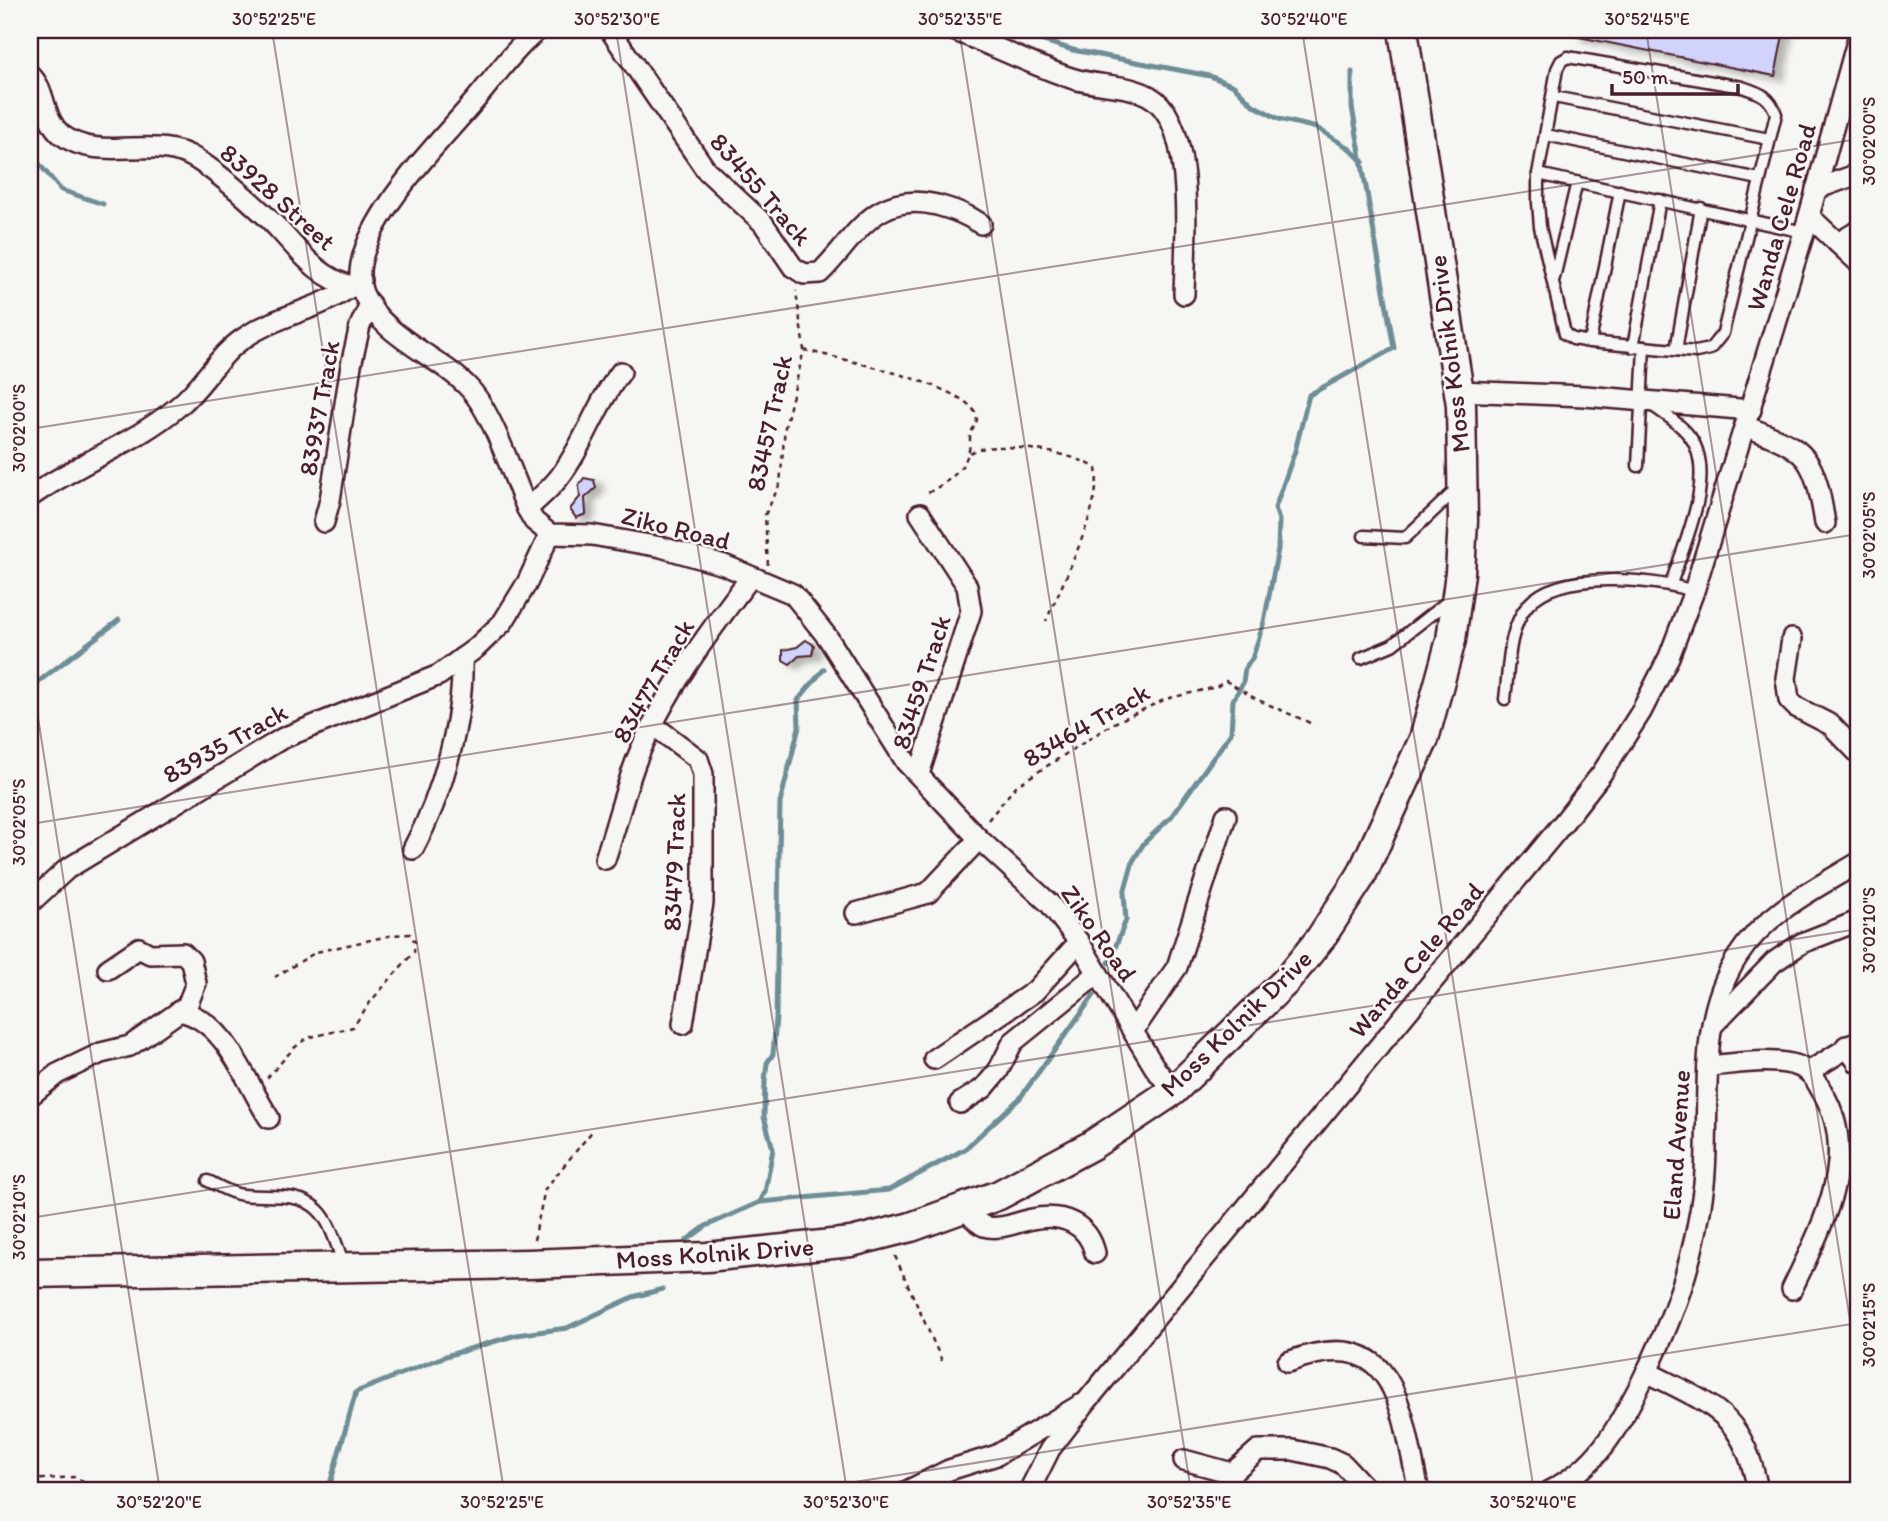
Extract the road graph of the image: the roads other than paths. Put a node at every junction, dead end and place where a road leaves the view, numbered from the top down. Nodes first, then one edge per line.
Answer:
1 (538, 30) edge
2 (610, 30) edge
3 (953, 30) edge
4 (1403, 30) edge
5 (1858, 38) edge
6 (30, 75) edge
7 (1554, 97) junction
8 (1546, 135) junction
9 (1769, 139) junction
10 (1538, 174) junction
11 (1858, 174) edge
12 (1759, 180) junction
13 (1577, 182) junction
14 (1816, 189) junction
15 (1620, 191) junction
16 (1660, 200) junction
17 (1701, 208) junction
18 (1748, 218) junction
19 (981, 224) dead end
20 (1807, 224) junction
21 (1858, 231) edge
22 (1838, 243) junction
23 (1858, 262) edge
24 (1553, 282) junction
25 (356, 283) junction
26 (1184, 294) dead end
27 (370, 304) junction
28 (1590, 342) junction
29 (1633, 347) junction
30 (1644, 347) junction
31 (1676, 350) junction
32 (621, 372) dead end
33 (1458, 391) junction
34 (1642, 401) junction
35 (1749, 418) junction
36 (1638, 466) dead end
37 (1462, 483) junction
38 (30, 497) edge
39 (527, 509) junction
40 (920, 514) road end
41 (324, 522) dead end
42 (1825, 523) dead end
43 (550, 534) junction
44 (1364, 536) dead end
45 (755, 580) junction
46 (1671, 584) junction
47 (1695, 591) junction
48 (1457, 594) junction
49 (1792, 639) dead end
50 (462, 658) junction
51 (1361, 658) dead end
52 (1505, 699) dead end
53 (653, 725) junction
54 (1839, 748) dead end
55 (1858, 755) edge
56 (919, 774) junction
57 (1226, 816) dead end
58 (979, 839) junction
59 (413, 849) dead end
60 (605, 859) dead end
61 (1858, 863) edge
62 (30, 904) edge
63 (856, 914) dead end
64 (1858, 921) edge
65 (1079, 942) junction
66 (108, 970) dead end
67 (1097, 974) junction
68 (179, 1011) junction
69 (683, 1024) dead end
70 (1711, 1026) junction
71 (1133, 1031) junction
72 (1852, 1044) edge
73 (933, 1059) dead end
74 (1858, 1063) edge
75 (1708, 1066) junction
76 (1810, 1071) junction
77 (1173, 1091) junction
78 (30, 1096) edge
79 (960, 1103) dead end
80 (269, 1118) dead end
81 (208, 1181) dead end
82 (964, 1208) junction
83 (1095, 1253) dead end
84 (346, 1268) junction
85 (30, 1273) edge
86 (1792, 1289) dead end
87 (1288, 1362) dead end
88 (1647, 1372) junction
89 (1087, 1401) junction
90 (1184, 1460) dead end
91 (907, 1491) edge
92 (1029, 1491) edge
93 (1368, 1491) edge
94 (1419, 1491) edge
95 (1549, 1491) edge
96 (1758, 1491) edge

1 - 25 street
2 - 19 street, 83455 Track
3 - 26 street
4 - 33 main road, Moss Kolnik Drive
5 - 14 street, Wanda Cele Road
6 - 25 street, 83928 Street
7 - 8 lane
7 - 9 lane
7 - 9 lane
8 - 10 lane
8 - 12 lane
9 - 12 lane
10 - 13 lane
10 - 24 lane
11 - 14 street
12 - 18 lane
13 - 15 lane
13 - 24 lane
14 - 20 street, Wanda Cele Road
15 - 16 lane
15 - 28 lane
16 - 17 lane
16 - 29 lane
17 - 18 lane
17 - 31 lane
18 - 20 lane
18 - 31 lane
20 - 22 street
20 - 35 street, Wanda Cele Road
21 - 22 street
22 - 23 street
24 - 28 lane
25 - 27 street
25 - 38 street
27 - 39 street
27 - 41 street, 83937 Track
28 - 29 lane
29 - 30 lane
30 - 31 lane
30 - 34 lane
32 - 39 street
33 - 34 street
33 - 37 main road, Moss Kolnik Drive
34 - 35 street
34 - 36 lane
34 - 46 lane
35 - 42 street
35 - 47 street, Wanda Cele Road
37 - 44 lane
37 - 48 main road, Moss Kolnik Drive
39 - 43 street
40 - 56 street, 83459 Track
43 - 45 street, Ziko Road
43 - 50 street, 83935 Track
45 - 53 street, 83477 Track
45 - 56 street, Ziko Road
46 - 47 lane
46 - 52 lane
47 - 89 street, Wanda Cele Road
48 - 51 lane
48 - 77 main road, Moss Kolnik Drive
49 - 55 street
50 - 59 street
50 - 62 street, 83935 Track
53 - 60 street, 83477 Track
53 - 69 street, 83479 Track
54 - 55 street
56 - 58 street, Ziko Road
57 - 71 street
58 - 63 street
58 - 65 street, Ziko Road
61 - 70 street, Eland Avenue
64 - 70 street
65 - 67 street, Ziko Road
65 - 73 street
66 - 68 street
67 - 71 street, Ziko Road
67 - 79 street
68 - 78 street
68 - 80 street
70 - 75 street, Eland Avenue
71 - 77 street, Ziko Road
72 - 74 street
72 - 76 street
75 - 76 street
75 - 88 street, Eland Avenue
76 - 86 street
77 - 82 main road, Moss Kolnik Drive
81 - 84 lane
82 - 83 street
82 - 84 main road, Moss Kolnik Drive
84 - 85 main road, Moss Kolnik Drive
87 - 94 street
88 - 95 street, Eland Avenue
88 - 96 street
89 - 91 street
89 - 92 street, Wanda Cele Road
90 - 93 street

